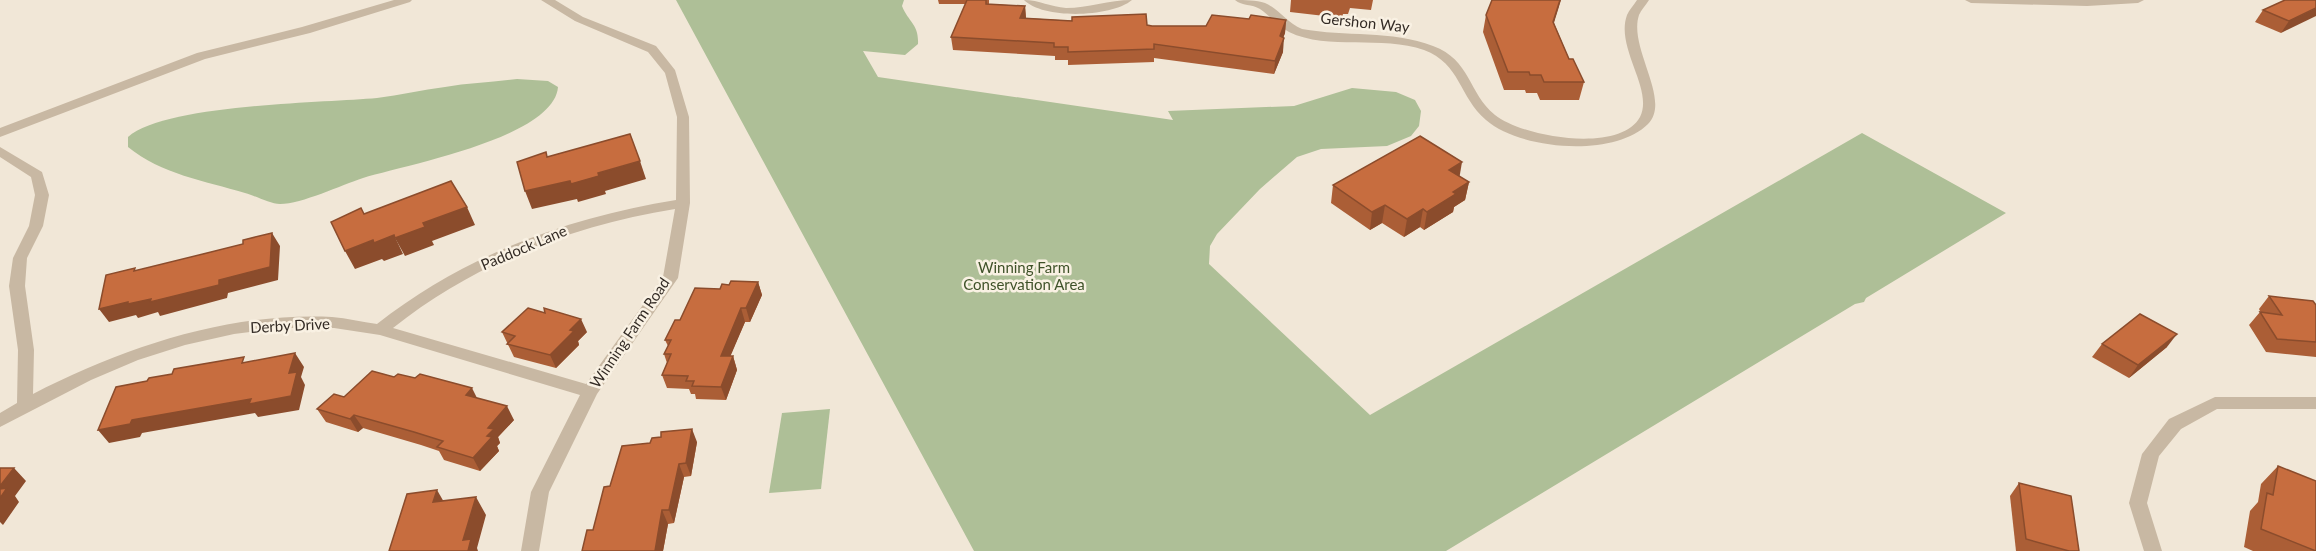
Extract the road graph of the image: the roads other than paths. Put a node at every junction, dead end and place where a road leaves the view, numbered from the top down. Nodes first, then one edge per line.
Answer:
1 (406, 0) edge
2 (546, 0) edge
3 (1030, 0) edge
4 (1126, 0) edge
5 (1241, 0) edge
6 (1643, 0) edge
7 (1971, 0) edge
8 (2138, 0) edge
9 (0, 133) edge
10 (0, 151) edge
11 (683, 203) junction
12 (380, 330) junction
13 (590, 391) junction
14 (2316, 403) edge
15 (26, 405) junction
16 (0, 422) edge
17 (530, 551) edge
18 (2153, 551) edge

1 - 9 street
2 - 11 street, Winning Farm Road
3 - 4 street
5 - 6 street, Gershon Way
7 - 8 street
10 - 15 street
11 - 12 street, Paddock Lane
11 - 13 street, Winning Farm Road
12 - 13 street, Derby Drive
12 - 15 street, Derby Drive
13 - 17 street, Winning Farm Road
14 - 18 street
15 - 16 street, Derby Drive

